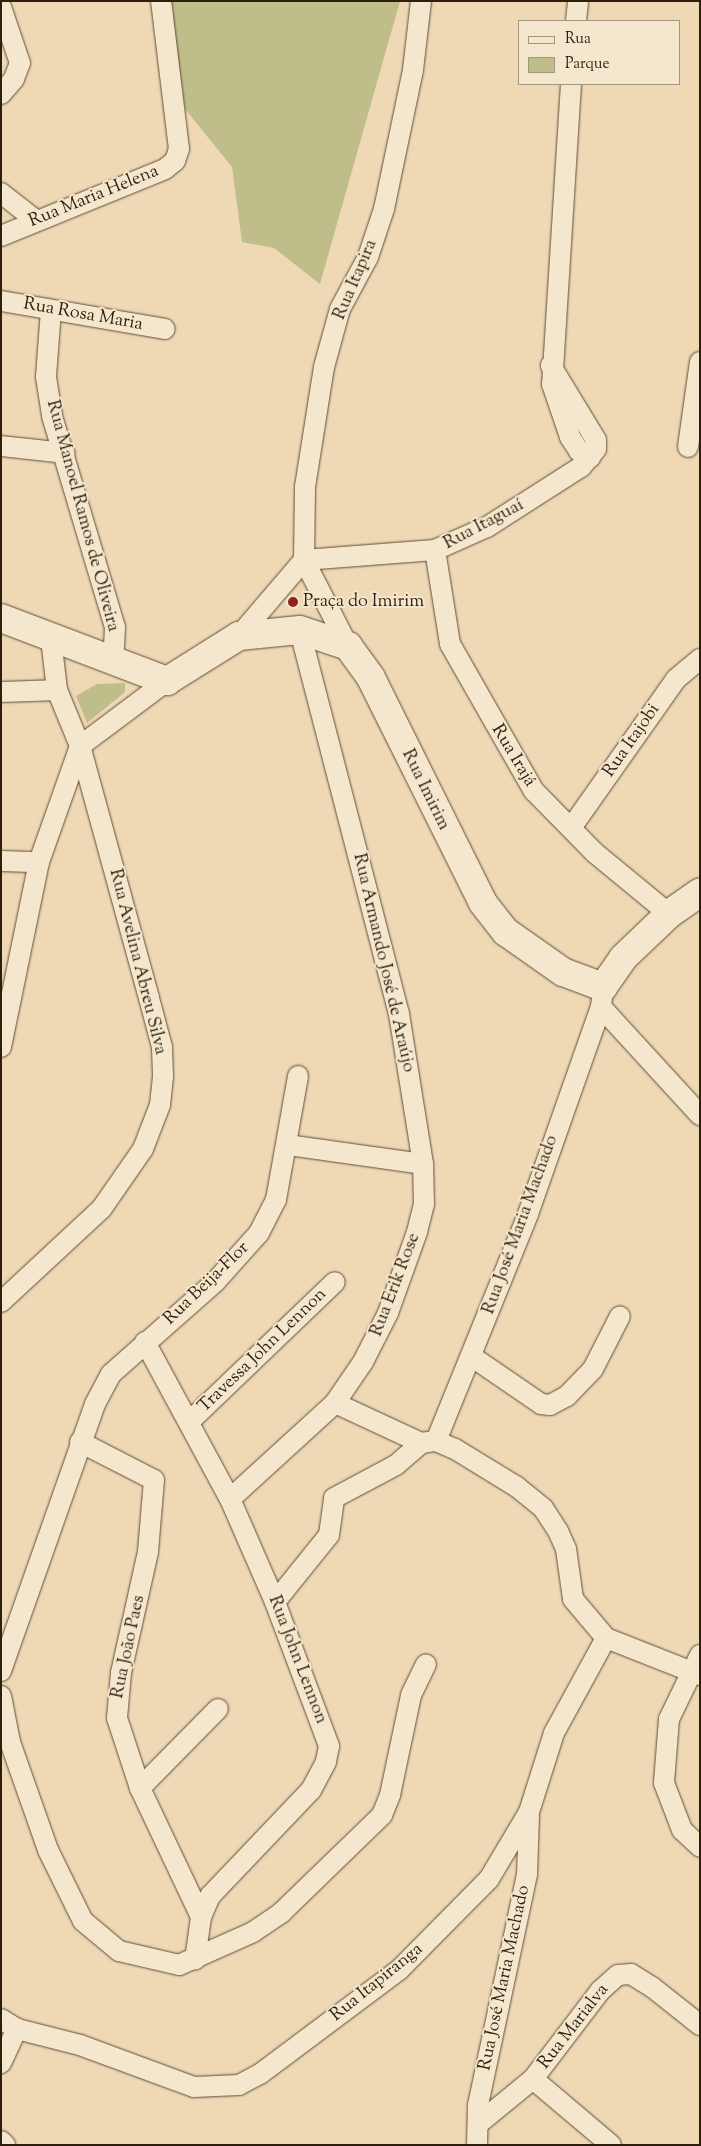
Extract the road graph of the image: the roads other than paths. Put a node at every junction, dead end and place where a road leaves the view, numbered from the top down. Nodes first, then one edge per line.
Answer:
1 (162, 1) edge
2 (421, 1) edge
3 (578, 1) edge
4 (1, 6) edge
5 (576, 20) edge
6 (571, 85) edge
7 (1, 94) edge
8 (1, 193) edge
9 (34, 219) junction
10 (1, 236) edge
11 (1, 301) edge
12 (51, 310) junction
13 (165, 329) dead end
14 (700, 362) edge
15 (1, 446) edge
16 (688, 447) dead end
17 (65, 453) junction
18 (435, 550) junction
19 (304, 560) junction
20 (1, 618) edge
21 (300, 630) junction
22 (239, 636) junction
23 (51, 638) junction
24 (348, 646) junction
25 (700, 659) edge
26 (113, 661) junction
27 (167, 681) junction
28 (57, 690) junction
29 (1, 692) edge
30 (80, 746) junction
31 (571, 828) junction
32 (1, 861) edge
33 (38, 862) junction
34 (700, 892) edge
35 (668, 914) junction
36 (602, 997) junction
37 (4, 1017) edge
38 (1, 1047) edge
39 (298, 1076) dead end
40 (700, 1115) edge
41 (288, 1145) junction
42 (424, 1164) junction
43 (335, 1282) dead end
44 (1, 1302) edge
45 (620, 1316) dead end
46 (145, 1342) junction
47 (471, 1356) junction
48 (335, 1404) junction
49 (191, 1420) junction
50 (80, 1442) junction
51 (429, 1442) junction
52 (230, 1499) junction
53 (275, 1602) junction
54 (606, 1638) junction
55 (426, 1664) dead end
56 (697, 1667) edge
57 (1, 1671) edge
58 (1, 1696) edge
59 (218, 1709) dead end
60 (140, 1788) junction
61 (529, 1812) junction
62 (700, 1848) edge
63 (201, 1917) junction
64 (195, 1960) junction
65 (9, 2024) edge
66 (700, 2026) edge
67 (1, 2063) edge
68 (533, 2079) junction
69 (478, 2124) junction
70 (1, 2141) edge
71 (5, 2145) edge
72 (477, 2145) edge
73 (611, 2145) edge

1 - 9 street, Rua Maria Helena
2 - 19 street, Rua Itapira
3 - 5 street
4 - 7 street
6 - 18 street, Rua Itaguaí
8 - 9 street
9 - 10 street, Rua Maria Helena
11 - 12 street, Rua Rosa Maria
12 - 13 street, Rua Rosa Maria
12 - 17 street, Rua Manoel Ramos de Oliveira
14 - 16 street
15 - 17 street
17 - 26 street, Rua Manoel Ramos de Oliveira
18 - 19 street, Rua Itaguaí
18 - 31 street, Rua Irajá
19 - 22 street
19 - 24 street, Rua Itapira
20 - 23 street
21 - 22 street
21 - 24 street
21 - 42 street, Rua Armando José de Araújo
22 - 27 street
23 - 26 street
23 - 28 street, Rua Avelina Abreu Silva
24 - 36 street, Rua Imirim
25 - 31 street, Rua Itajobi
26 - 27 street
27 - 30 street
28 - 29 street
28 - 30 street, Rua Avelina Abreu Silva
30 - 33 street
30 - 44 street, Rua Avelina Abreu Silva
31 - 35 street, Rua Irajá
32 - 33 street
33 - 37 street
34 - 35 street
35 - 36 street
36 - 40 street
36 - 47 street, Rua José Maria Machado
37 - 38 street
39 - 41 street, Rua Beija-Flor
41 - 42 street
41 - 46 street, Rua Beija-Flor
42 - 48 street, Rua Erik Rose
43 - 49 street, Travessa John Lennon
45 - 47 street
46 - 49 street, Rua John Lennon
46 - 50 street, Rua Beija-Flor
47 - 51 street, Rua José Maria Machado
48 - 51 street
48 - 52 street, Rua Erik Rose
49 - 52 street, Rua John Lennon
50 - 57 street, Rua Beija-Flor
50 - 60 street, Rua João Paes
51 - 53 street
51 - 54 street
52 - 53 street, Rua John Lennon
53 - 63 street, Rua John Lennon
54 - 56 street
54 - 61 street, Rua Itapiranga
55 - 64 street
56 - 62 street
58 - 64 street
59 - 60 street
60 - 63 street, Rua João Paes
61 - 65 street, Rua Itapiranga
61 - 69 street, Rua José Maria Machado
63 - 64 street, Rua John Lennon
65 - 67 street
66 - 68 street, Rua Marialva
68 - 69 street, Rua Marialva
68 - 73 street
69 - 72 street, Rua José Maria Machado
70 - 71 street

